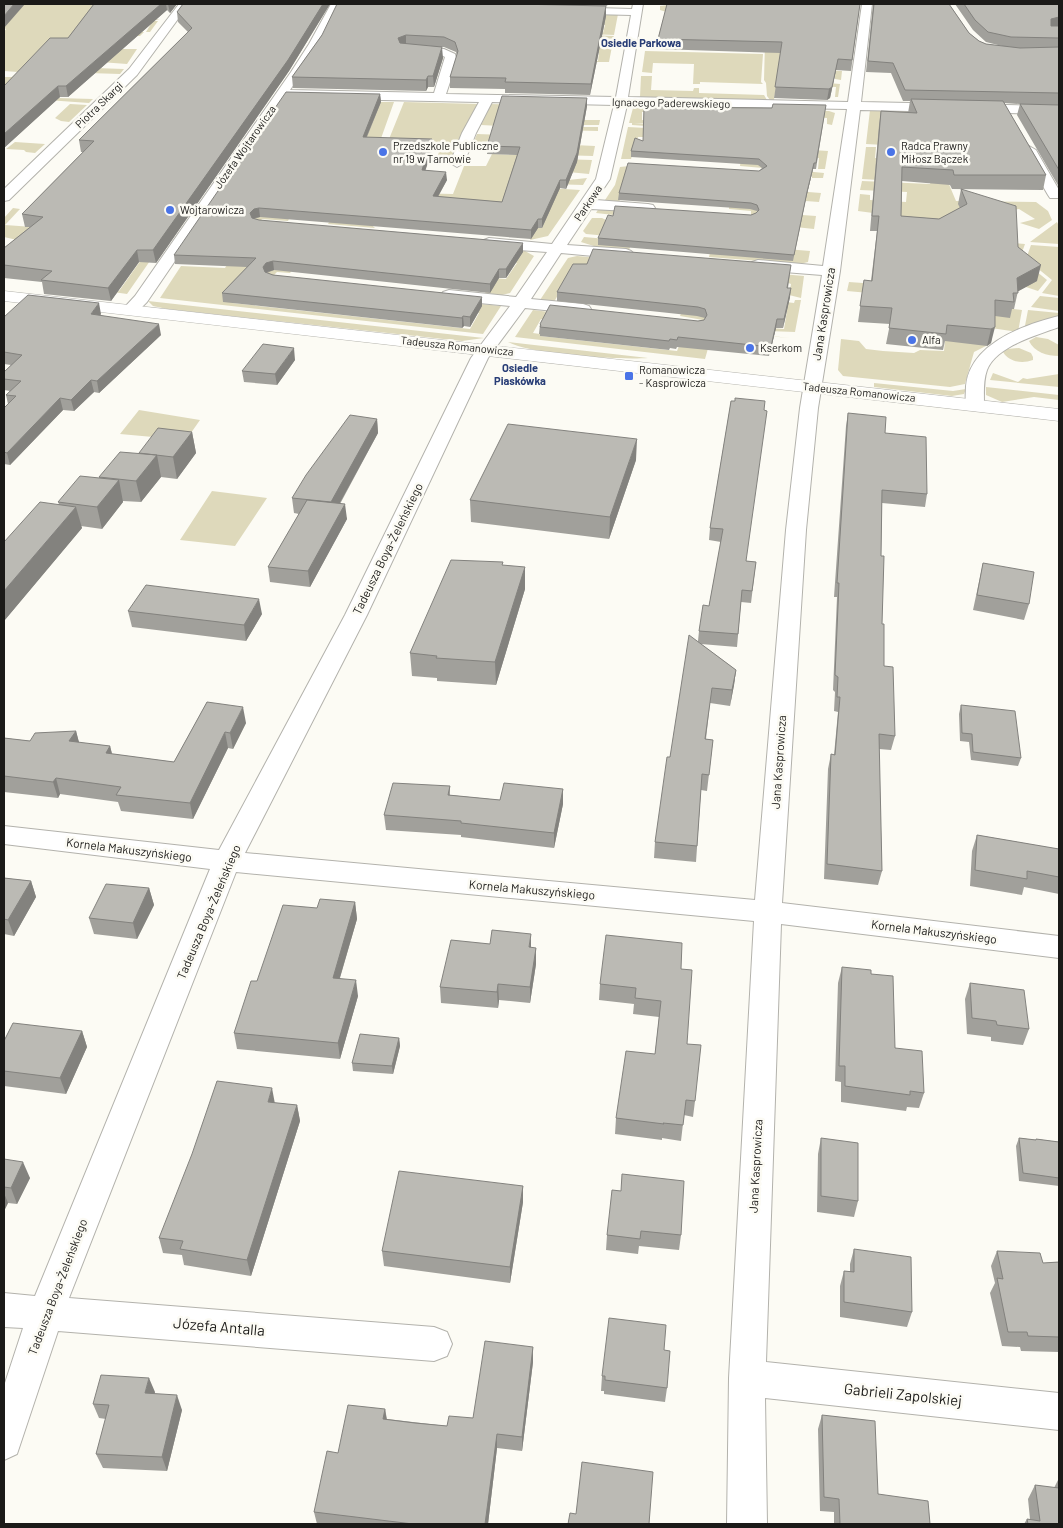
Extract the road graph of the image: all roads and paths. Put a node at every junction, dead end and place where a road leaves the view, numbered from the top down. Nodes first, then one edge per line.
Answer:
1 (184, 4) edge
2 (336, 4) edge
3 (518, 4) edge
4 (867, 4) edge
5 (637, 8) edge
6 (406, 50) edge
7 (282, 94) junction
8 (439, 98) junction
9 (487, 99) junction
10 (621, 102) junction
11 (853, 106) junction
12 (1005, 109) junction
13 (1059, 110) edge
14 (457, 163) dead end
15 (4, 197) edge
16 (1058, 199) edge
17 (587, 204) junction
18 (664, 209) edge
19 (476, 242) edge
20 (557, 248) junction
21 (640, 256) edge
22 (745, 264) edge
23 (832, 271) junction
24 (432, 293) edge
25 (4, 296) edge
26 (521, 302) junction
27 (130, 310) junction
28 (598, 311) edge
29 (1059, 321) edge
30 (487, 350) junction
31 (812, 386) junction
32 (975, 405) junction
33 (1059, 415) edge
34 (4, 835) edge
35 (227, 861) junction
36 (768, 912) junction
37 (1059, 947) edge
38 (4, 1310) edge
39 (46, 1313) junction
40 (434, 1344) dead end
41 (748, 1378) junction
42 (1059, 1412) edge
43 (4, 1441) edge
44 (747, 1524) edge

1 - 15 street, Piotra Skargi
2 - 7 street, Józefa Wojtarowicza
3 - 5 street
4 - 11 street, Jana Kasprowicza
5 - 10 street, Parkowa
6 - 8 street
7 - 8 street, Ignacego Paderewskiego
7 - 27 street, Józefa Wojtarowicza
8 - 9 street, Ignacego Paderewskiego
9 - 10 street, Ignacego Paderewskiego
9 - 14 street
10 - 11 street, Ignacego Paderewskiego
10 - 17 street, Parkowa
11 - 12 street, Ignacego Paderewskiego
11 - 23 street, Jana Kasprowicza
12 - 13 street, Ignacego Paderewskiego
12 - 16 street
17 - 18 street
17 - 20 street, Parkowa
19 - 20 street
20 - 21 street
20 - 26 street, Parkowa
22 - 23 street
23 - 31 street, Jana Kasprowicza
24 - 26 street
25 - 27 street, Tadeusza Romanowicza
26 - 28 street
26 - 30 street, Parkowa
27 - 30 street, Tadeusza Romanowicza
29 - 32 street
30 - 31 street, Tadeusza Romanowicza
30 - 35 street, Tadeusza Boya-Żeleńskiego
31 - 32 street, Tadeusza Romanowicza
31 - 36 street, Jana Kasprowicza
32 - 33 street, Tadeusza Romanowicza
34 - 35 street, Kornela Makuszyńskiego
35 - 36 street, Kornela Makuszyńskiego
35 - 39 street, Tadeusza Boya-Żeleńskiego
36 - 37 street, Kornela Makuszyńskiego
36 - 41 street, Jana Kasprowicza
38 - 39 street, Józefa Antalla
39 - 40 street, Józefa Antalla
39 - 43 street, Tadeusza Boya-Żeleńskiego
41 - 42 street, Gabrieli Zapolskiej
41 - 44 street, Jana Kasprowicza

